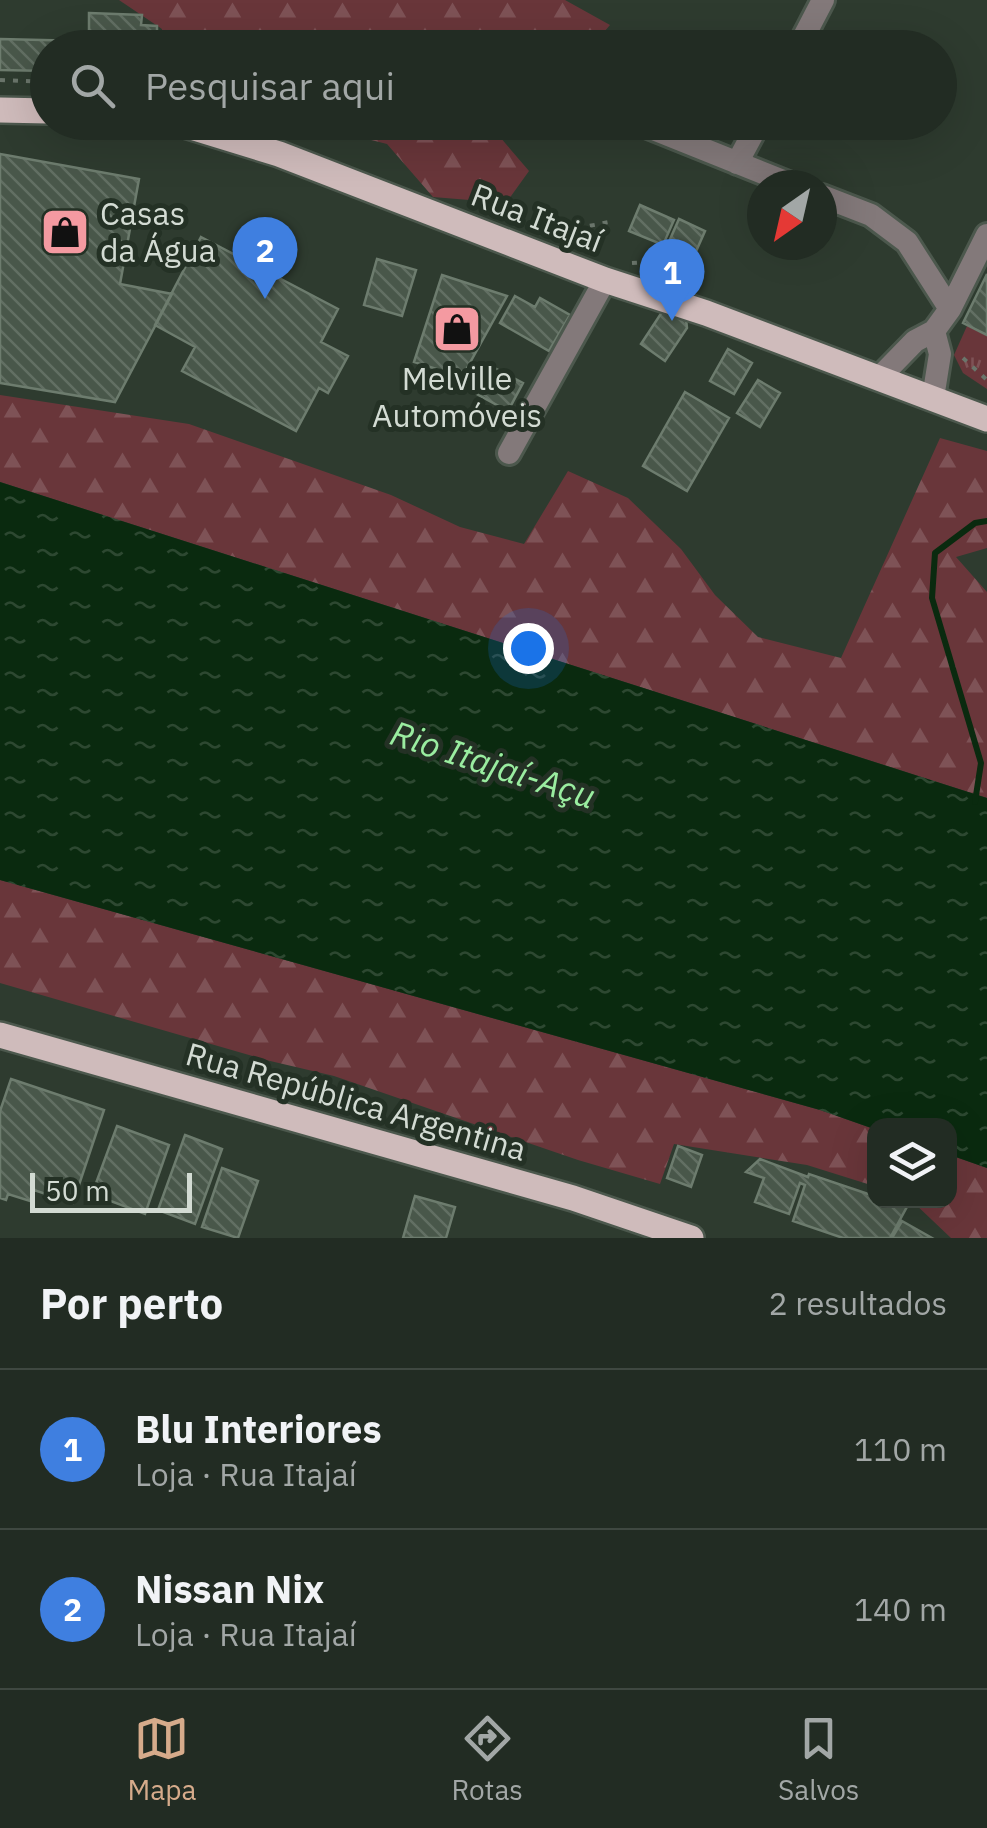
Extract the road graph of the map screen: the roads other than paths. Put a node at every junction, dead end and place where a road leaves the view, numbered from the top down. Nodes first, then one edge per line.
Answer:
1 (823, 0) edge
2 (807, 30) edge
3 (0, 110) edge
4 (30, 111) edge
5 (234, 140) edge
6 (679, 140) edge
7 (749, 140) edge
8 (737, 164) junction
9 (753, 170) edge
10 (837, 202) edge
11 (987, 235) edge
12 (605, 280) junction
13 (950, 309) junction
14 (934, 332) junction
15 (879, 378) junction
16 (933, 398) junction
17 (987, 419) edge
18 (509, 453) dead end
19 (0, 1035) edge
20 (692, 1238) edge

1 - 2 street
3 - 4 main road
5 - 12 main road, Rua Itajaí
6 - 8 street
7 - 8 street
8 - 9 street
10 - 13 street
11 - 13 street
12 - 15 main road, Rua Itajaí
12 - 18 street
13 - 14 street
14 - 15 street
14 - 16 street
15 - 16 main road, Rua Itajaí
16 - 17 main road, Rua Itajaí
19 - 20 main road, Rua República Argentina

